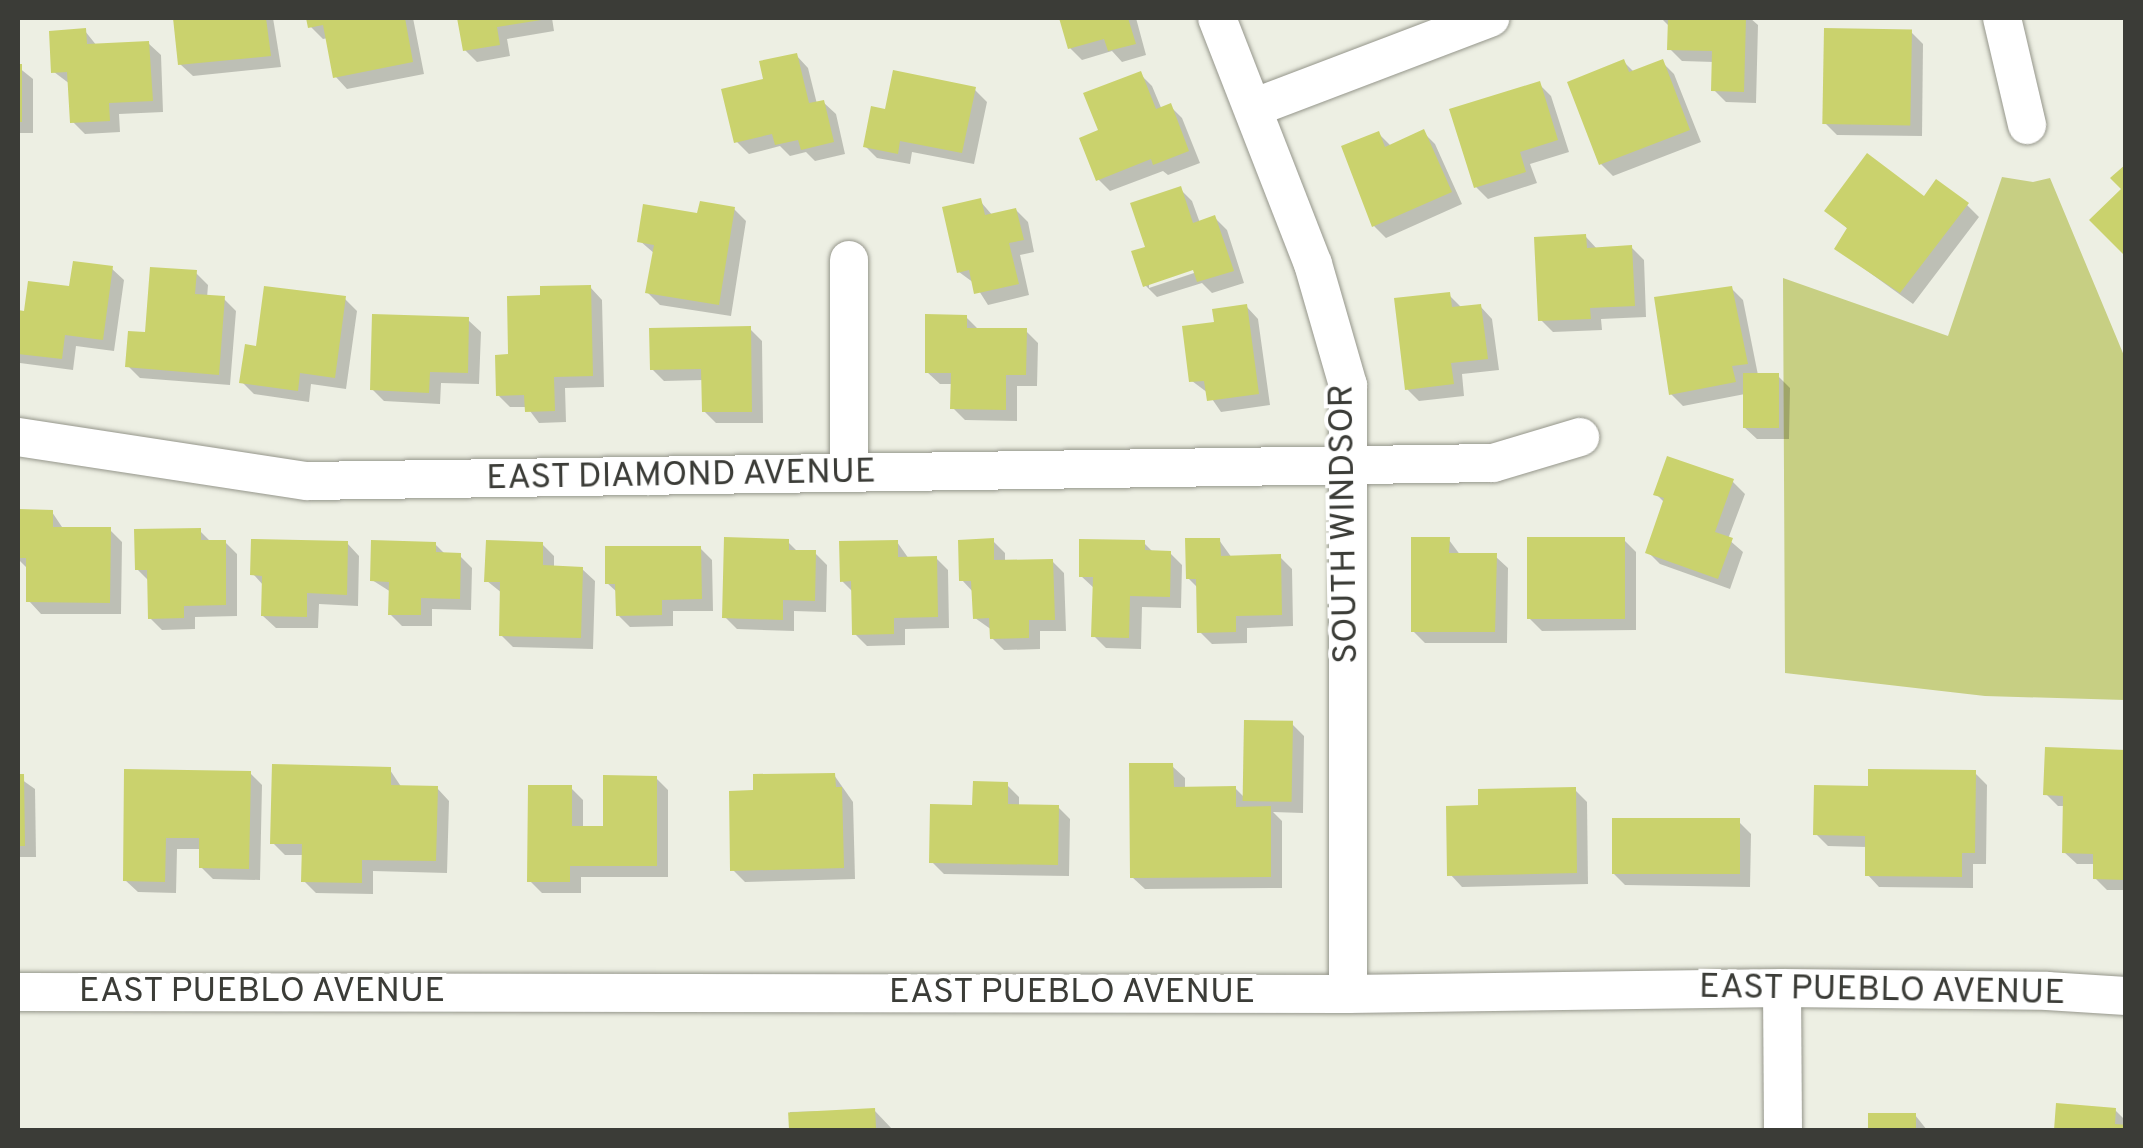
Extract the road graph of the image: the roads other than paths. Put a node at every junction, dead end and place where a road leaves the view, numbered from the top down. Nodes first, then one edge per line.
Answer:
1 (1217, 18) edge
2 (1490, 18) edge
3 (2002, 18) edge
4 (1253, 108) junction
5 (2027, 124) dead end
6 (849, 260) dead end
7 (1580, 437) dead end
8 (18, 438) edge
9 (1347, 466) junction
10 (849, 473) junction
11 (1782, 988) junction
12 (18, 992) edge
13 (1348, 994) junction
14 (2126, 996) edge
15 (1783, 1130) edge

1 - 4 street, SOUTH WINDSOR
2 - 4 street
3 - 5 street
4 - 9 street, SOUTH WINDSOR
6 - 10 street
7 - 9 street, EAST DIAMOND AVENUE
8 - 10 street, EAST DIAMOND AVENUE
9 - 10 street, EAST DIAMOND AVENUE
9 - 13 street, SOUTH WINDSOR
11 - 13 street, EAST PUEBLO AVENUE
11 - 14 street, EAST PUEBLO AVENUE
11 - 15 street
12 - 13 street, EAST PUEBLO AVENUE

